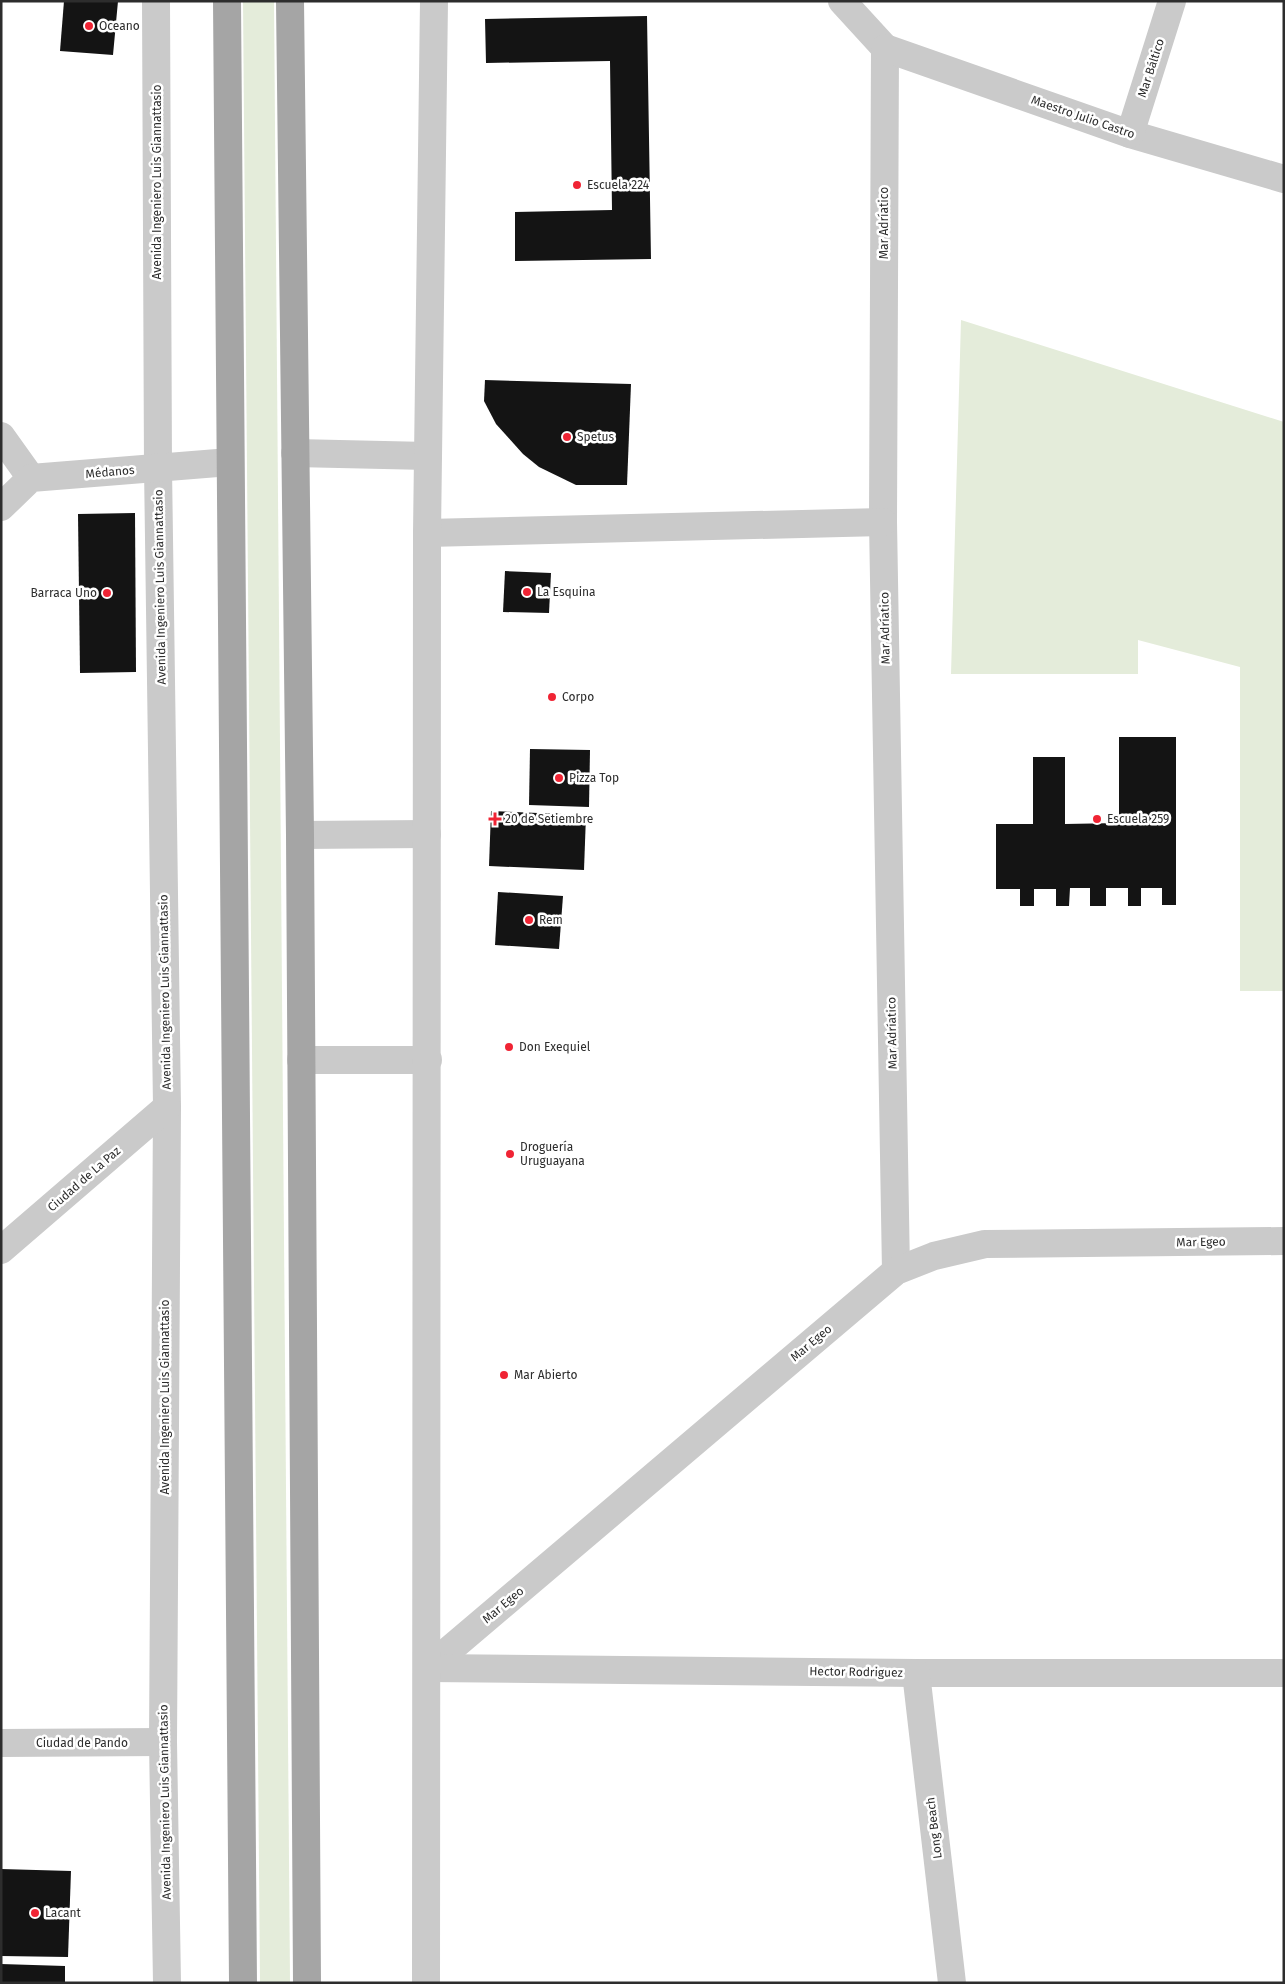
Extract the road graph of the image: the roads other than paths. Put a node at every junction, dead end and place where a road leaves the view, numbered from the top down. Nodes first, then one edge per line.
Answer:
1 (156, 1) edge
2 (227, 1) edge
3 (290, 1) edge
4 (434, 1) edge
5 (842, 1) edge
6 (1172, 1) edge
7 (885, 48) junction
8 (1130, 134) junction
9 (1284, 179) edge
10 (1, 436) edge
11 (295, 453) junction
12 (428, 456) junction
13 (230, 462) junction
14 (158, 467) junction
15 (31, 478) junction
16 (1, 507) edge
17 (883, 522) junction
18 (427, 533) junction
19 (427, 834) junction
20 (300, 836) junction
21 (301, 1060) junction
22 (428, 1060) junction
23 (167, 1107) junction
24 (1284, 1240) edge
25 (1, 1250) edge
26 (896, 1271) junction
27 (428, 1668) junction
28 (916, 1673) junction
29 (1284, 1673) edge
30 (163, 1742) junction
31 (1, 1743) edge
32 (167, 1983) edge
33 (243, 1983) edge
34 (307, 1983) edge
35 (426, 1983) edge
36 (952, 1983) edge

1 - 14 street, Avenida Ingeniero Luis Giannattasio
2 - 13 main road
3 - 11 main road
4 - 12 street
5 - 7 street
6 - 8 street, Mar Báltico
7 - 8 street, Maestro Julio Castro
7 - 17 street, Mar Adríatico
8 - 9 street, Maestro Julio Castro
10 - 15 street
11 - 12 street
11 - 20 main road
12 - 18 street
13 - 14 street, Médanos
13 - 33 main road
14 - 15 street, Médanos
14 - 23 street, Avenida Ingeniero Luis Giannattasio
15 - 16 street
17 - 18 street
17 - 26 street, Mar Adríatico
18 - 19 street
19 - 20 street
19 - 22 street
20 - 21 main road
21 - 22 street
21 - 34 main road
22 - 27 street
23 - 25 street, Ciudad de La Paz
23 - 30 street, Avenida Ingeniero Luis Giannattasio
24 - 26 street, Mar Egeo
26 - 27 street, Mar Egeo
27 - 28 street, Hector Rodriguez
27 - 35 street
28 - 29 street, Hector Rodriguez
28 - 36 street, Long Beach
30 - 31 street, Ciudad de Pando
30 - 32 street, Avenida Ingeniero Luis Giannattasio

